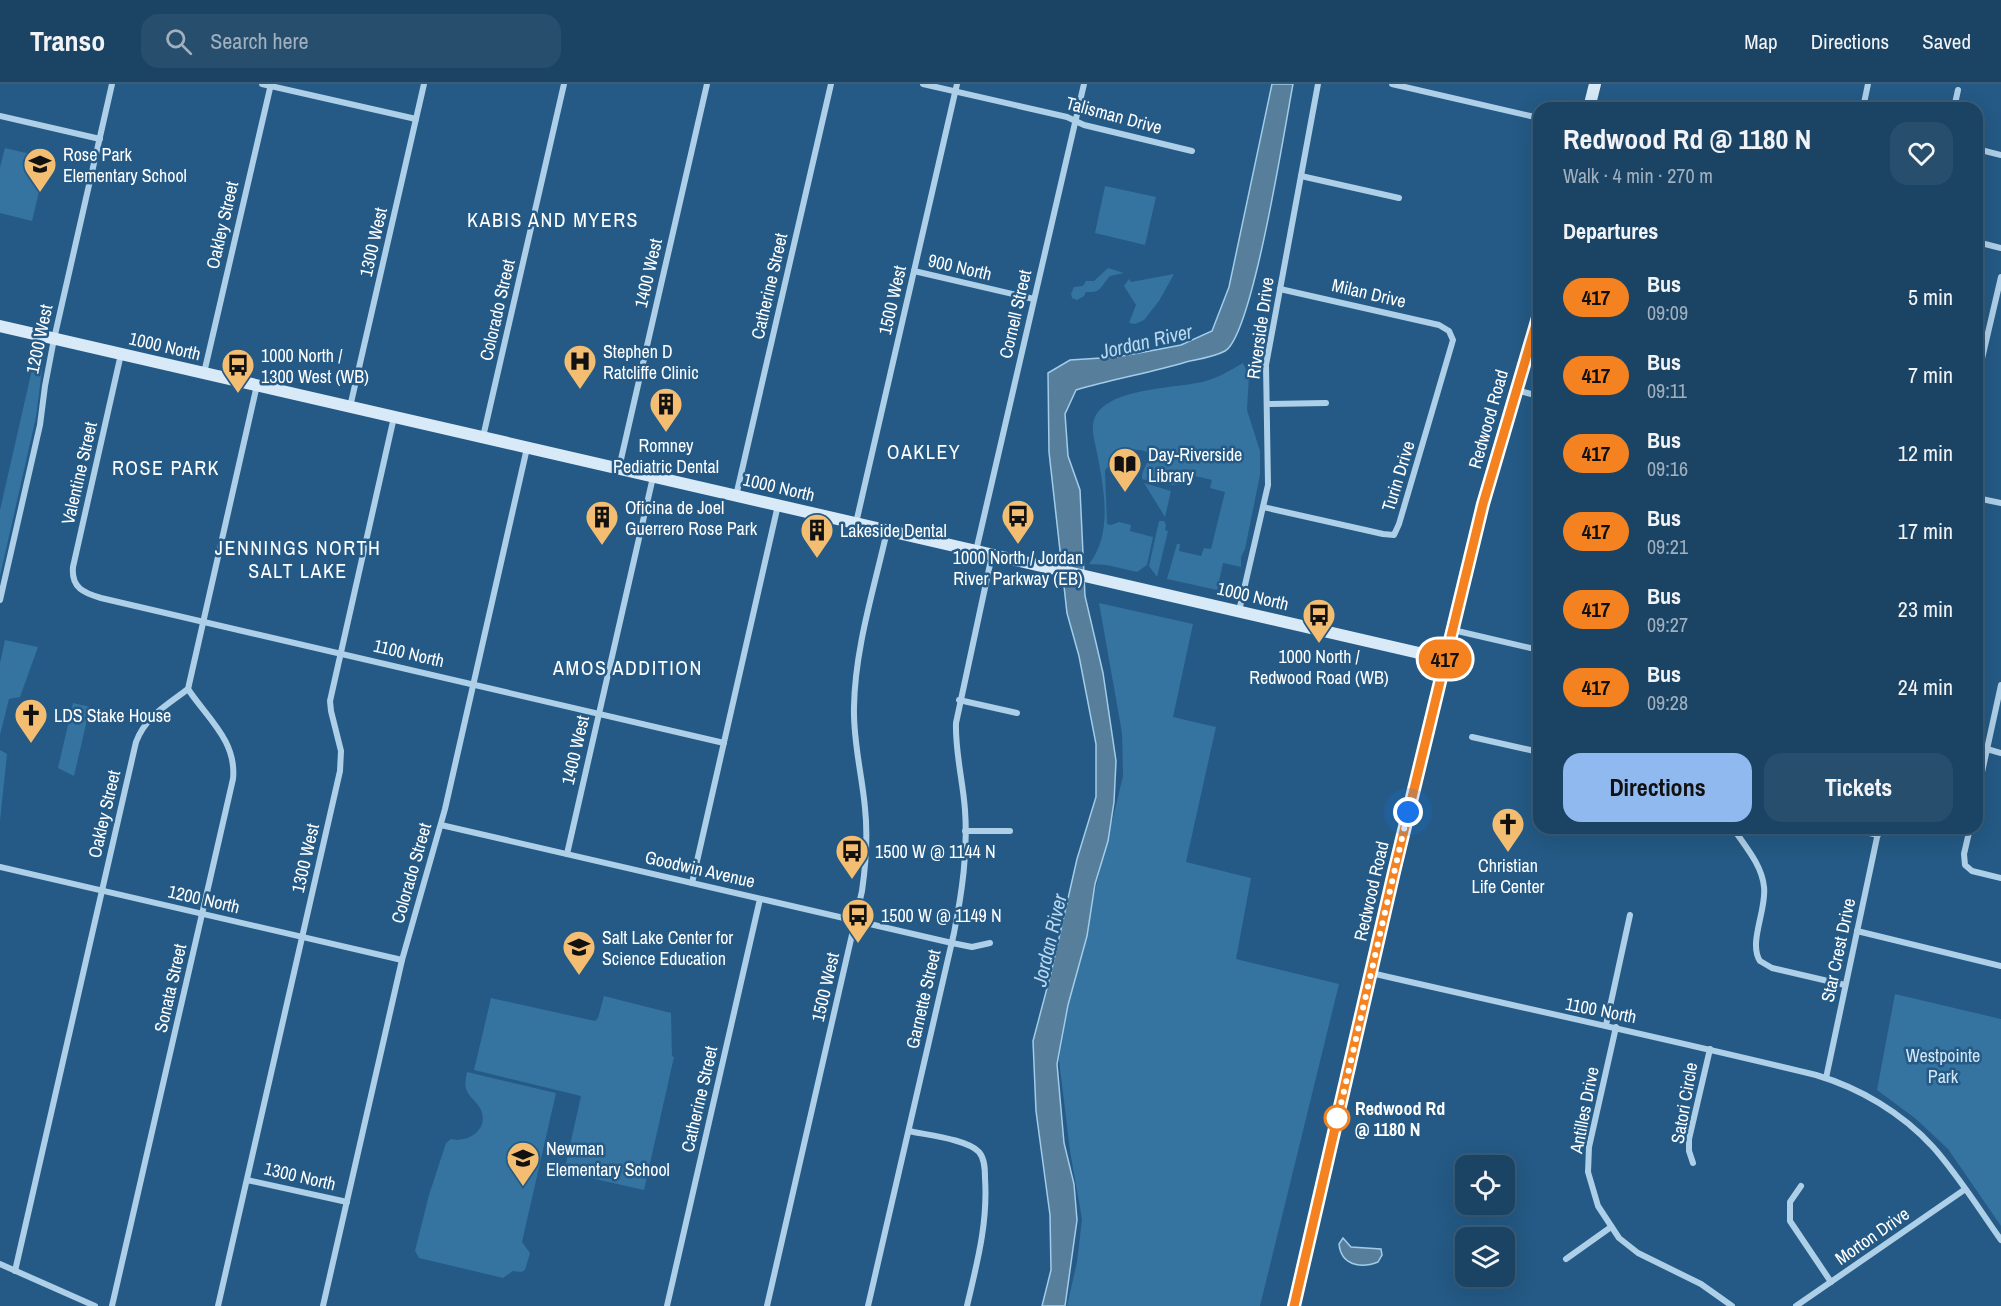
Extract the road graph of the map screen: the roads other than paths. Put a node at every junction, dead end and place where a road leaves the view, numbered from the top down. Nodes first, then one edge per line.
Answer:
1 (112, 84) edge
2 (262, 84) edge
3 (424, 84) edge
4 (564, 84) edge
5 (707, 84) edge
6 (831, 84) edge
7 (923, 84) edge
8 (957, 84) edge
9 (1084, 84) edge
10 (1318, 84) edge
11 (1392, 84) edge
12 (1595, 84) edge
13 (1868, 84) edge
14 (270, 85) edge
15 (1424, 88) edge
16 (1958, 90) dead end
17 (956, 92) junction
18 (1591, 102) edge
19 (1864, 102) edge
20 (1955, 102) edge
21 (0, 116) edge
22 (1533, 116) edge
23 (416, 120) junction
24 (1075, 121) junction
25 (100, 139) junction
26 (1983, 150) edge
27 (1192, 151) dead end
28 (2001, 155) edge
29 (1301, 176) junction
30 (1399, 198) dead end
31 (1983, 244) edge
32 (2001, 248) edge
33 (914, 271) junction
34 (2001, 278) edge
35 (1280, 289) junction
36 (1034, 299) junction
37 (0, 326) edge
38 (1449, 331) joint
39 (1533, 333) edge
40 (54, 339) junction
41 (122, 354) junction
42 (1983, 354) edge
43 (204, 373) junction
44 (257, 386) junction
45 (1515, 390) junction
46 (1533, 394) edge
47 (1326, 403) dead end
48 (1267, 405) junction
49 (350, 407) junction
50 (394, 417) junction
51 (483, 438) junction
52 (527, 447) junction
53 (618, 469) junction
54 (653, 477) junction
55 (736, 496) junction
56 (1983, 499) edge
57 (2001, 503) edge
58 (778, 505) junction
59 (1263, 507) junction
60 (856, 523) junction
61 (887, 530) junction
62 (976, 551) junction
63 (993, 555) junction
64 (86, 594) joint
65 (0, 600) edge
66 (1239, 611) junction
67 (203, 621) junction
68 (1452, 630) junction
69 (1533, 649) edge
70 (341, 653) junction
71 (1445, 659) junction
72 (473, 684) junction
73 (2001, 685) edge
74 (188, 689) junction
75 (959, 700) junction
76 (1017, 713) dead end
77 (599, 714) junction
78 (1472, 737) dead end
79 (724, 743) junction
80 (1987, 749) junction
81 (1533, 751) edge
82 (2001, 753) edge
83 (1983, 767) edge
84 (441, 825) junction
85 (965, 831) junction
86 (1010, 831) dead end
87 (1737, 834) edge
88 (1878, 834) edge
89 (1969, 834) edge
90 (567, 854) junction
91 (0, 869) edge
92 (2001, 878) edge
93 (692, 883) junction
94 (102, 891) junction
95 (760, 899) junction
96 (202, 914) junction
97 (1630, 915) dead end
98 (855, 921) junction
99 (1857, 931) junction
100 (302, 937) junction
101 (952, 943) junction
102 (990, 943) dead end
103 (402, 960) junction
104 (2001, 966) edge
105 (1371, 973) junction
106 (1845, 985) junction
107 (1606, 1025) junction
108 (1616, 1027) junction
109 (1710, 1049) junction
110 (1826, 1078) junction
111 (909, 1131) junction
112 (1693, 1163) dead end
113 (247, 1180) junction
114 (1802, 1186) dead end
115 (1965, 1190) junction
116 (347, 1202) junction
117 (1611, 1227) junction
118 (2001, 1240) edge
119 (1566, 1259) dead end
120 (0, 1264) edge
121 (15, 1271) junction
122 (1831, 1282) junction
123 (95, 1306) edge
124 (112, 1306) edge
125 (218, 1306) edge
126 (323, 1306) edge
127 (667, 1306) edge
128 (767, 1306) edge
129 (868, 1306) edge
130 (967, 1306) edge
131 (1294, 1306) edge
132 (1732, 1306) edge
133 (1796, 1306) edge

1 - 25 street, 1200 West
2 - 14 street
3 - 23 street, 1300 West
4 - 51 street, Colorado Street
5 - 53 street, 1400 West
6 - 55 street, Catherine Street
7 - 17 street, Talisman Drive
8 - 17 street, 1500 West
9 - 24 street, Cornell Street
10 - 29 street, Riverside Drive
11 - 15 street
12 - 18 street
13 - 19 street
14 - 23 street
14 - 43 street, Oakley Street
15 - 22 street
16 - 20 street
17 - 24 street, Talisman Drive
17 - 33 street, 1500 West
21 - 25 street
23 - 49 street, 1300 West
24 - 27 street, Talisman Drive
24 - 36 street, Cornell Street
25 - 40 street, 1200 West
26 - 28 street
29 - 30 street
29 - 35 street, Riverside Drive
31 - 32 street
33 - 36 street, 900 North
33 - 60 street, 1500 West
34 - 42 street
35 - 38 street, Milan Drive
35 - 48 street, Riverside Drive
36 - 62 street, Cornell Street
37 - 40 street, 1000 North
38 - 59 street, Turin Drive
39 - 45 street, Redwood Road
40 - 41 street, 1000 North
40 - 65 street, 1200 West
41 - 43 street, 1000 North
41 - 64 street, Valentine Street
43 - 44 street, 1000 North
44 - 49 street, 1000 North
44 - 67 street
45 - 46 street
45 - 68 street, Redwood Road
47 - 48 street
48 - 59 street, Riverside Drive
49 - 50 street, 1000 North
50 - 51 street, 1000 North
50 - 70 street, 1300 West
51 - 52 street, 1000 North
52 - 53 street, 1000 North
52 - 72 street, Colorado Street
53 - 54 street, 1000 North
54 - 55 street, 1000 North
54 - 77 street, 1400 West
55 - 58 street, 1000 North
56 - 57 street
58 - 60 street, 1000 North
58 - 79 street
59 - 66 street, Riverside Drive
60 - 61 street, 1000 North
61 - 62 street, 1000 North
61 - 98 street, 1500 West
62 - 63 street, 1000 North
63 - 66 street, 1000 North
63 - 75 street, Garnette Street
64 - 67 street, 1100 North
66 - 71 street, 1000 North
67 - 70 street, 1100 North
67 - 74 street
68 - 69 street
68 - 71 street, Redwood Road
70 - 72 street, 1100 North
70 - 100 street, 1300 West
71 - 105 street, Redwood Road
72 - 77 street, 1100 North
72 - 84 street, Colorado Street
73 - 80 street
74 - 94 street, Oakley Street
74 - 96 street, Sonata Street
75 - 76 street
75 - 85 street, Garnette Street
77 - 79 street, 1100 North
77 - 90 street, 1400 West
78 - 81 street
79 - 93 street
80 - 82 street
80 - 83 street
84 - 90 street, Goodwin Avenue
84 - 103 street, Colorado Street
85 - 86 street
85 - 101 street, Garnette Street
87 - 106 street
88 - 99 street, Star Crest Drive
89 - 92 street
90 - 93 street, Goodwin Avenue
91 - 94 street, 1200 North
93 - 95 street, Goodwin Avenue
94 - 96 street, 1200 North
94 - 121 street, Oakley Street
95 - 98 street, Goodwin Avenue
95 - 127 street, Catherine Street
96 - 100 street, 1200 North
96 - 124 street, Sonata Street
97 - 107 street
98 - 101 street, Goodwin Avenue
98 - 128 street, 1500 West
99 - 104 street
99 - 106 street, Star Crest Drive
100 - 103 street, 1200 North
100 - 113 street, 1300 West
101 - 102 street, Goodwin Avenue
101 - 111 street, Garnette Street
103 - 116 street, Colorado Street
105 - 107 street, 1100 North
105 - 131 street, Redwood Road
106 - 110 street, Star Crest Drive
107 - 108 street, 1100 North
108 - 109 street, 1100 North
108 - 117 street, Antilles Drive
109 - 110 street, 1100 North
109 - 112 street, Satori Circle
110 - 115 street, 1100 North
111 - 129 street, Garnette Street
111 - 130 street
113 - 116 street, 1300 North
113 - 125 street, 1300 West
114 - 122 street
115 - 118 street, 1100 North
115 - 122 street, Morton Drive
116 - 126 street, Colorado Street
117 - 119 street
117 - 132 street, Antilles Drive
120 - 121 street
121 - 123 street
122 - 133 street, Morton Drive

